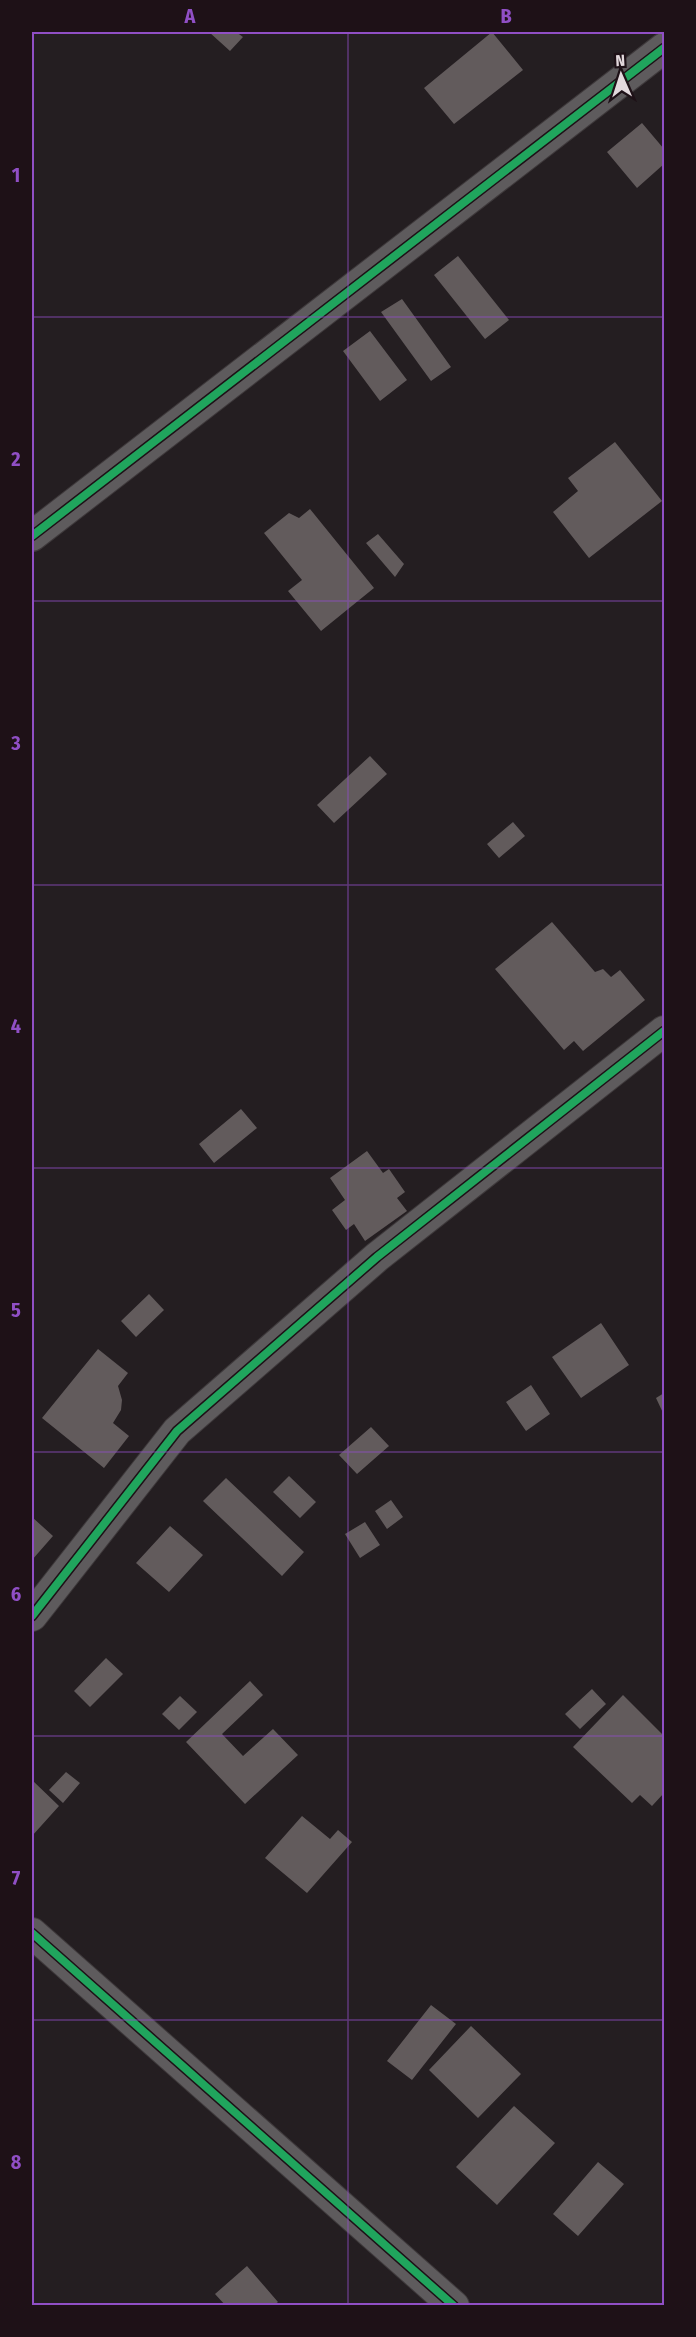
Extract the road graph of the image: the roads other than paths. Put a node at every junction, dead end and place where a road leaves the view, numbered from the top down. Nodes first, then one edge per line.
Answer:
1 (664, 48) edge
2 (32, 536) edge
3 (664, 1031) edge
4 (32, 1616) edge
5 (32, 1933) edge
6 (454, 2306) edge

1 - 2 street
3 - 4 street
5 - 6 street

